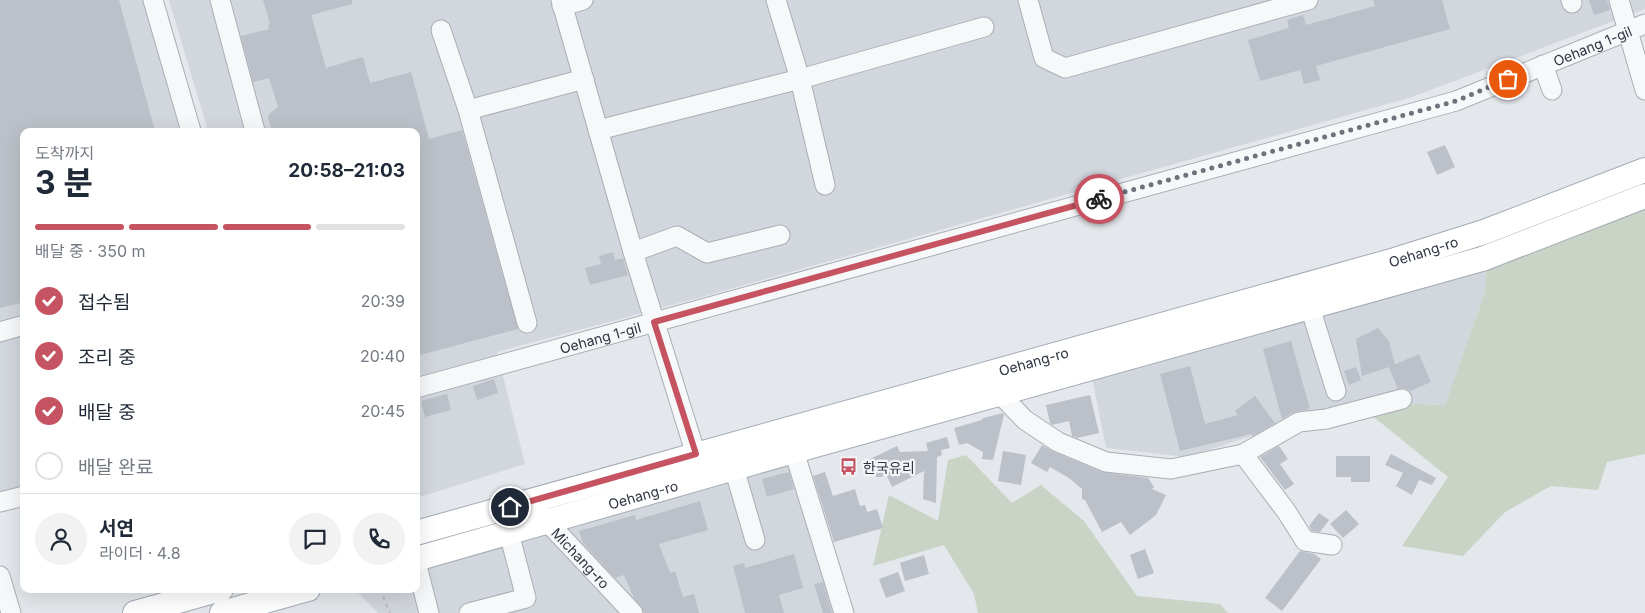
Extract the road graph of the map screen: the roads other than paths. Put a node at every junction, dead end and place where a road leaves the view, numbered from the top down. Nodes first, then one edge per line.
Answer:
1 (153, 0) edge
2 (220, 0) edge
3 (583, 0) edge
4 (776, 0) edge
5 (1028, 0) edge
6 (1308, 0) edge
7 (1619, 0) edge
8 (561, 3) edge
9 (984, 27) dead end
10 (1637, 27) edge
11 (441, 30) dead end
12 (1543, 65) junction
13 (584, 79) junction
14 (800, 80) junction
15 (1552, 90) dead end
16 (1645, 90) edge
17 (468, 110) junction
18 (190, 128) edge
19 (254, 128) edge
20 (598, 130) junction
21 (1645, 170) edge
22 (825, 185) dead end
23 (1645, 196) edge
24 (780, 235) dead end
25 (632, 252) junction
26 (1310, 307) junction
27 (654, 322) junction
28 (527, 323) dead end
29 (20, 326) edge
30 (0, 332) edge
31 (420, 387) edge
32 (1336, 391) dead end
33 (1000, 394) junction
34 (1402, 400) dead end
35 (794, 451) junction
36 (696, 454) junction
37 (1242, 454) junction
38 (734, 468) junction
39 (20, 497) edge
40 (529, 501) junction
41 (0, 502) edge
42 (547, 522) junction
43 (420, 532) edge
44 (509, 532) junction
45 (755, 540) dead end
46 (1332, 545) dead end
47 (420, 559) edge
48 (0, 576) edge
49 (420, 576) edge
50 (207, 593) edge
51 (294, 593) edge
52 (11, 613) edge
53 (135, 613) edge
54 (222, 613) edge
55 (429, 613) edge
56 (469, 613) edge
57 (633, 613) edge
58 (844, 613) edge

1 - 18 street
2 - 19 street
3 - 8 street
4 - 14 street
5 - 6 street
7 - 10 street
8 - 13 street
9 - 14 street
10 - 12 street, Oehang 1-gil
10 - 16 street
11 - 17 street
12 - 15 street
12 - 27 street, Oehang 1-gil
13 - 17 street
13 - 20 street
14 - 20 street
14 - 22 street
17 - 28 street
20 - 25 street
21 - 36 main road, Oehang-ro
23 - 26 main road, Oehang-ro
24 - 25 street
25 - 27 street
26 - 32 street
26 - 33 main road, Oehang-ro
27 - 31 street, Oehang 1-gil
27 - 36 street
29 - 30 street
33 - 35 main road, Oehang-ro
33 - 37 street
34 - 37 street
35 - 38 main road, Oehang-ro
35 - 58 street
36 - 40 main road, Oehang-ro
37 - 46 street
38 - 42 main road, Oehang-ro
38 - 45 street
39 - 41 street
40 - 42 street, Michang-ro
40 - 43 main road, Oehang-ro
42 - 44 main road, Oehang-ro
42 - 57 street, Michang-ro
44 - 47 main road, Oehang-ro
44 - 56 street
48 - 52 street
49 - 55 street
50 - 53 main road
51 - 54 main road

